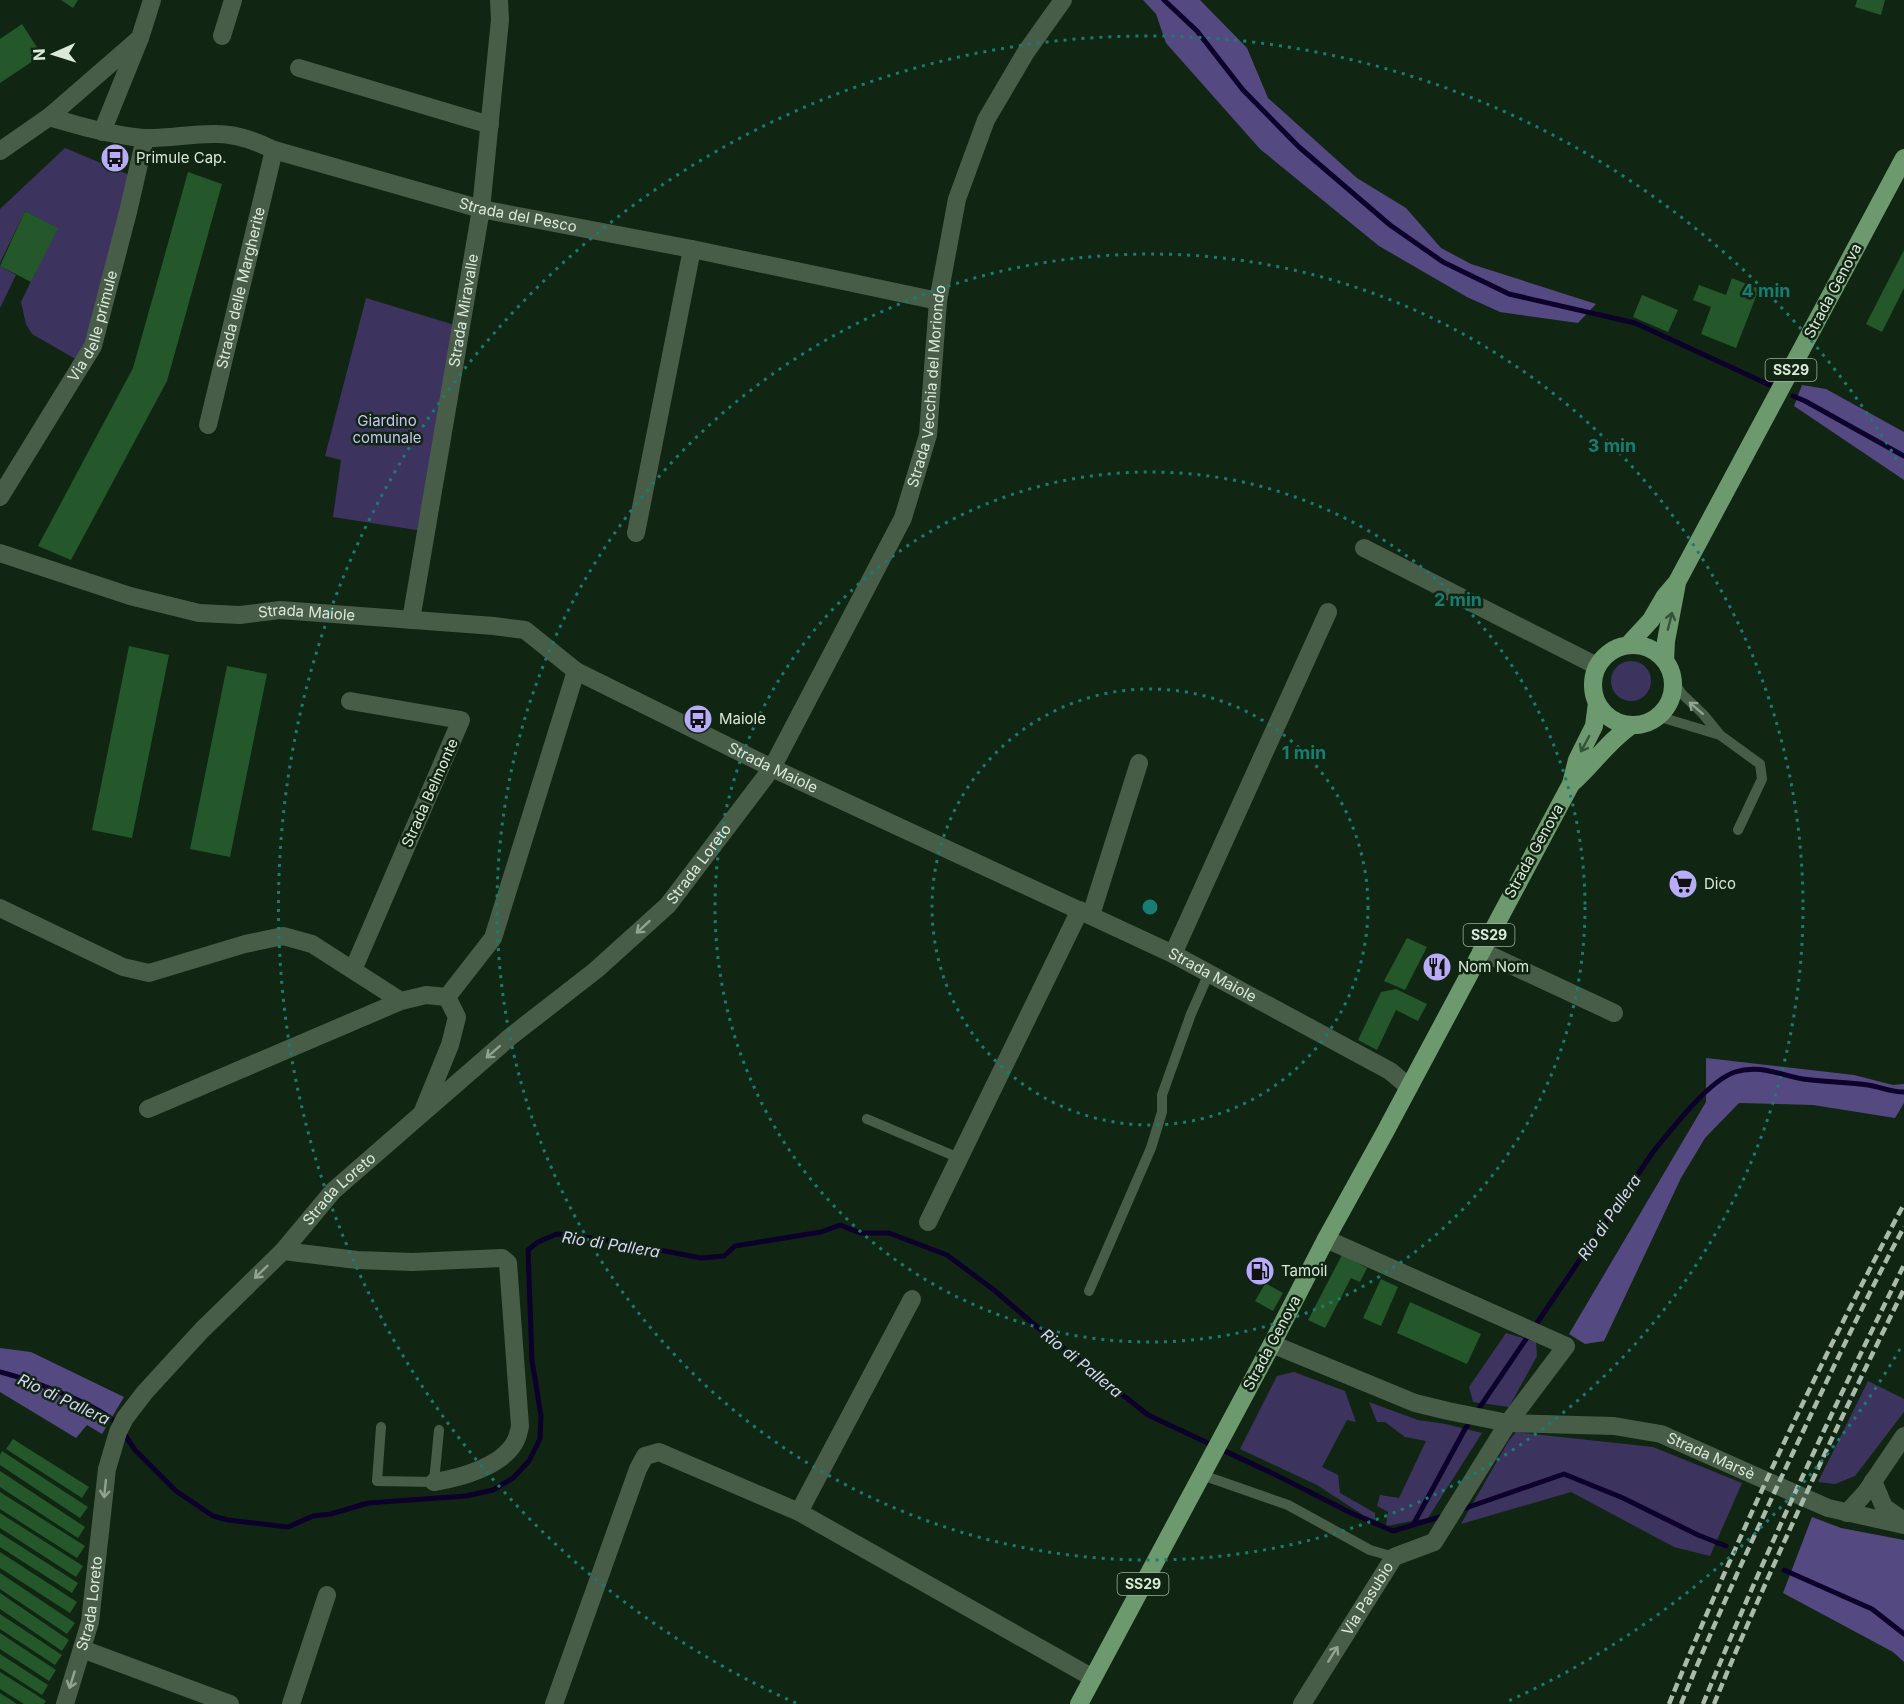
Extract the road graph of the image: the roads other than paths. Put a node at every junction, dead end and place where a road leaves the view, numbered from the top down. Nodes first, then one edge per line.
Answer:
1 (152, 0) edge
2 (233, 0) edge
3 (499, 0) edge
4 (1063, 0) edge
5 (222, 36) dead end
6 (140, 38) junction
7 (299, 68) dead end
8 (49, 117) junction
9 (490, 125) junction
10 (102, 132) junction
11 (146, 138) junction
12 (274, 150) junction
13 (0, 151) edge
14 (1904, 158) edge
15 (481, 209) junction
16 (692, 249) junction
17 (938, 301) junction
18 (208, 425) dead end
19 (0, 497) edge
20 (636, 533) dead end
21 (1364, 548) dead end
22 (0, 553) edge
23 (1677, 582) junction
24 (1328, 612) dead end
25 (411, 620) junction
26 (1628, 645) junction
27 (1665, 661) junction
28 (1597, 666) junction
29 (576, 671) junction
30 (1672, 681) junction
31 (350, 700) dead end
32 (1597, 703) junction
33 (1657, 717) junction
34 (1632, 725) junction
35 (1720, 735) junction
36 (1139, 763) dead end
37 (772, 768) junction
38 (1571, 784) junction
39 (1738, 830) dead end
40 (0, 908) edge
41 (1085, 913) junction
42 (1481, 951) junction
43 (1173, 954) junction
44 (352, 970) junction
45 (1209, 973) junction
46 (447, 997) junction
47 (401, 1001) junction
48 (1614, 1013) dead end
49 (1409, 1086) junction
50 (148, 1109) dead end
51 (421, 1116) junction
52 (867, 1119) dead end
53 (959, 1158) junction
54 (928, 1222) dead end
55 (1326, 1239) junction
56 (283, 1251) junction
57 (1089, 1291) dead end
58 (912, 1299) dead end
59 (1272, 1344) junction
60 (1500, 1421) junction
61 (381, 1427) dead end
62 (439, 1430) dead end
63 (1904, 1436) edge
64 (1204, 1470) junction
65 (1873, 1481) junction
66 (434, 1482) junction
67 (799, 1512) junction
68 (1848, 1513) junction
69 (1904, 1523) edge
70 (1394, 1557) junction
71 (327, 1595) dead end
72 (82, 1649) junction
73 (1093, 1678) junction
74 (65, 1704) edge
75 (230, 1704) edge
76 (291, 1704) edge
77 (554, 1704) edge
78 (1080, 1704) edge
79 (1302, 1704) edge

1 - 6 street
2 - 5 street
3 - 9 street, Strada Miravalle
4 - 17 street, Strada Vecchia del Moriondo
6 - 8 street
6 - 10 street
7 - 9 street
8 - 10 street, Strada del Pesco
8 - 13 street
9 - 15 street, Strada Miravalle
10 - 11 street, Strada del Pesco
11 - 12 street, Strada del Pesco
11 - 19 street, Via delle primule
12 - 15 street, Strada del Pesco
12 - 18 street, Strada delle Margherite
14 - 23 main road, Strada Genova / SS29
15 - 16 street, Strada del Pesco
15 - 25 street, Strada Miravalle
16 - 17 street, Strada del Pesco
16 - 20 street
17 - 37 street, Strada Vecchia del Moriondo
21 - 28 street
22 - 25 street, Strada Maiole
23 - 26 main road, Strada Genova / SS29
27 -> 23 main road, Strada Genova / SS29
24 - 43 street
25 - 29 street, Strada Maiole
26 - 27 main road
26 - 28 main road, Strada Genova / SS29
27 - 30 main road, Strada Genova / SS29
28 - 32 main road, Strada Genova / SS29
29 - 37 street, Strada Maiole
29 - 46 street
30 - 33 main road
35 -> 30 lane
31 - 44 street, Strada Belmonte
32 - 34 main road
32 -> 38 main road, Strada Genova / SS29
33 - 34 main road, Strada Genova / SS29
33 - 35 lane
34 - 38 main road, Strada Genova / SS29
35 - 39 lane
36 - 41 street
37 - 41 street, Strada Maiole
37 -> 51 street, Strada Loreto
38 - 42 main road, Strada Genova / SS29
40 - 44 street
41 - 43 street, Strada Maiole
41 - 53 street
42 - 48 street
42 - 49 main road, Strada Genova / SS29
43 - 45 street, Strada Maiole
44 - 47 street
45 - 49 street, Strada Maiole
45 - 57 lane
46 - 47 street
46 - 51 street
47 - 50 street
49 - 55 main road, Strada Genova / SS29
51 - 56 street, Strada Loreto
52 - 53 lane
53 - 54 street
55 - 59 main road, Strada Genova / SS29
55 - 60 street
56 - 66 street
56 -> 72 street, Strada Loreto
58 - 67 street
59 - 60 street, Strada Marsè
59 - 64 main road, Strada Genova / SS29
60 - 68 street, Strada Marsè
60 - 70 street, Via Pasubio
61 - 66 lane
62 - 66 lane
63 - 65 street
64 - 70 lane
64 - 73 main road, Strada Genova / SS29
65 - 68 street
65 - 69 street, Strada Marsè
67 - 73 street
67 - 77 street
68 - 69 street, Strada Marsè
79 -> 70 street, Via Pasubio
71 - 76 street
72 -> 74 street, Strada Loreto
72 - 75 street
73 - 78 main road, Strada Genova / SS29

